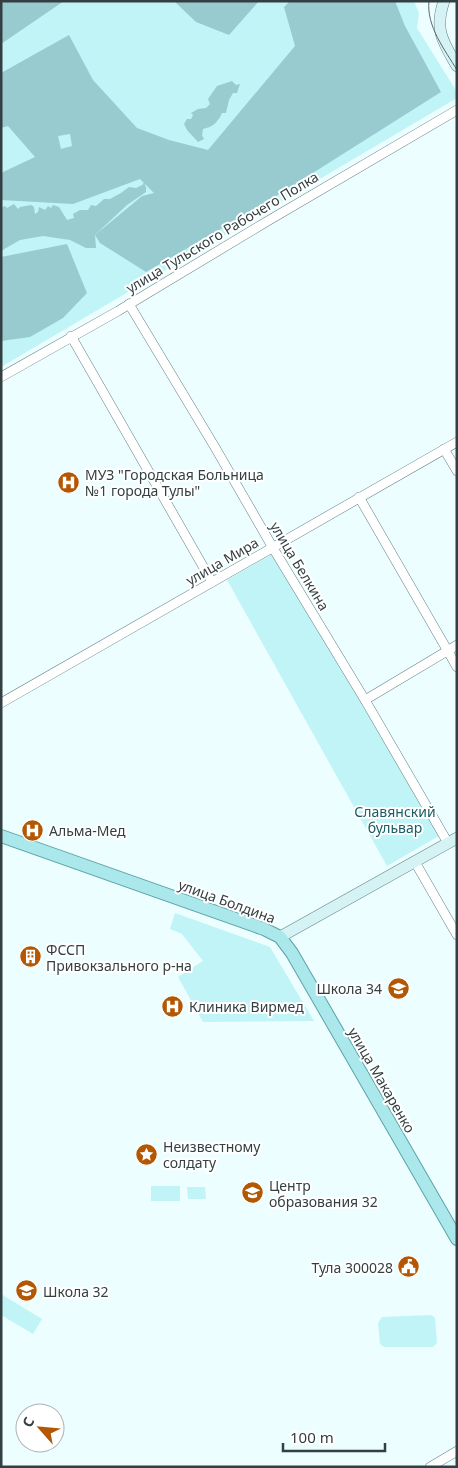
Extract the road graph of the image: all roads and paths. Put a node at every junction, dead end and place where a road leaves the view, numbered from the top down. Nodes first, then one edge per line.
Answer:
1 (444, 1) edge
2 (457, 66) edge
3 (457, 110) edge
4 (129, 304) junction
5 (71, 336) junction
6 (1, 377) edge
7 (457, 442) edge
8 (444, 449) junction
9 (457, 471) edge
10 (359, 497) junction
11 (273, 548) junction
12 (212, 582) junction
13 (457, 645) edge
14 (447, 651) junction
15 (457, 667) edge
16 (365, 700) junction
17 (1, 703) edge
18 (1, 836) edge
19 (452, 840) edge
20 (415, 862) junction
21 (457, 935) edge
22 (280, 937) junction
23 (457, 1239) edge
24 (457, 1451) edge
25 (430, 1467) edge

1 - 2 main road
3 - 4 street, улица Тульского Рабочего Полка
4 - 5 street, улица Тульского Рабочего Полка
4 - 11 street, улица Белкина
5 - 6 street, улица Тульского Рабочего Полка
5 - 12 street
7 - 8 street, улица Мира
8 - 9 street
8 - 10 street, улица Мира
10 - 11 street, улица Мира
10 - 14 street
11 - 12 street, улица Мира
11 - 16 street, улица Белкина
12 - 17 street, улица Мира
13 - 14 street
14 - 15 street
14 - 16 street
16 - 19 street, улица Белкина
18 - 22 main road, улица Болдина
19 - 20 main road, улица Болдина
20 - 21 street
20 - 22 main road, улица Болдина
22 - 23 main road, улица Макаренко
24 - 25 street

